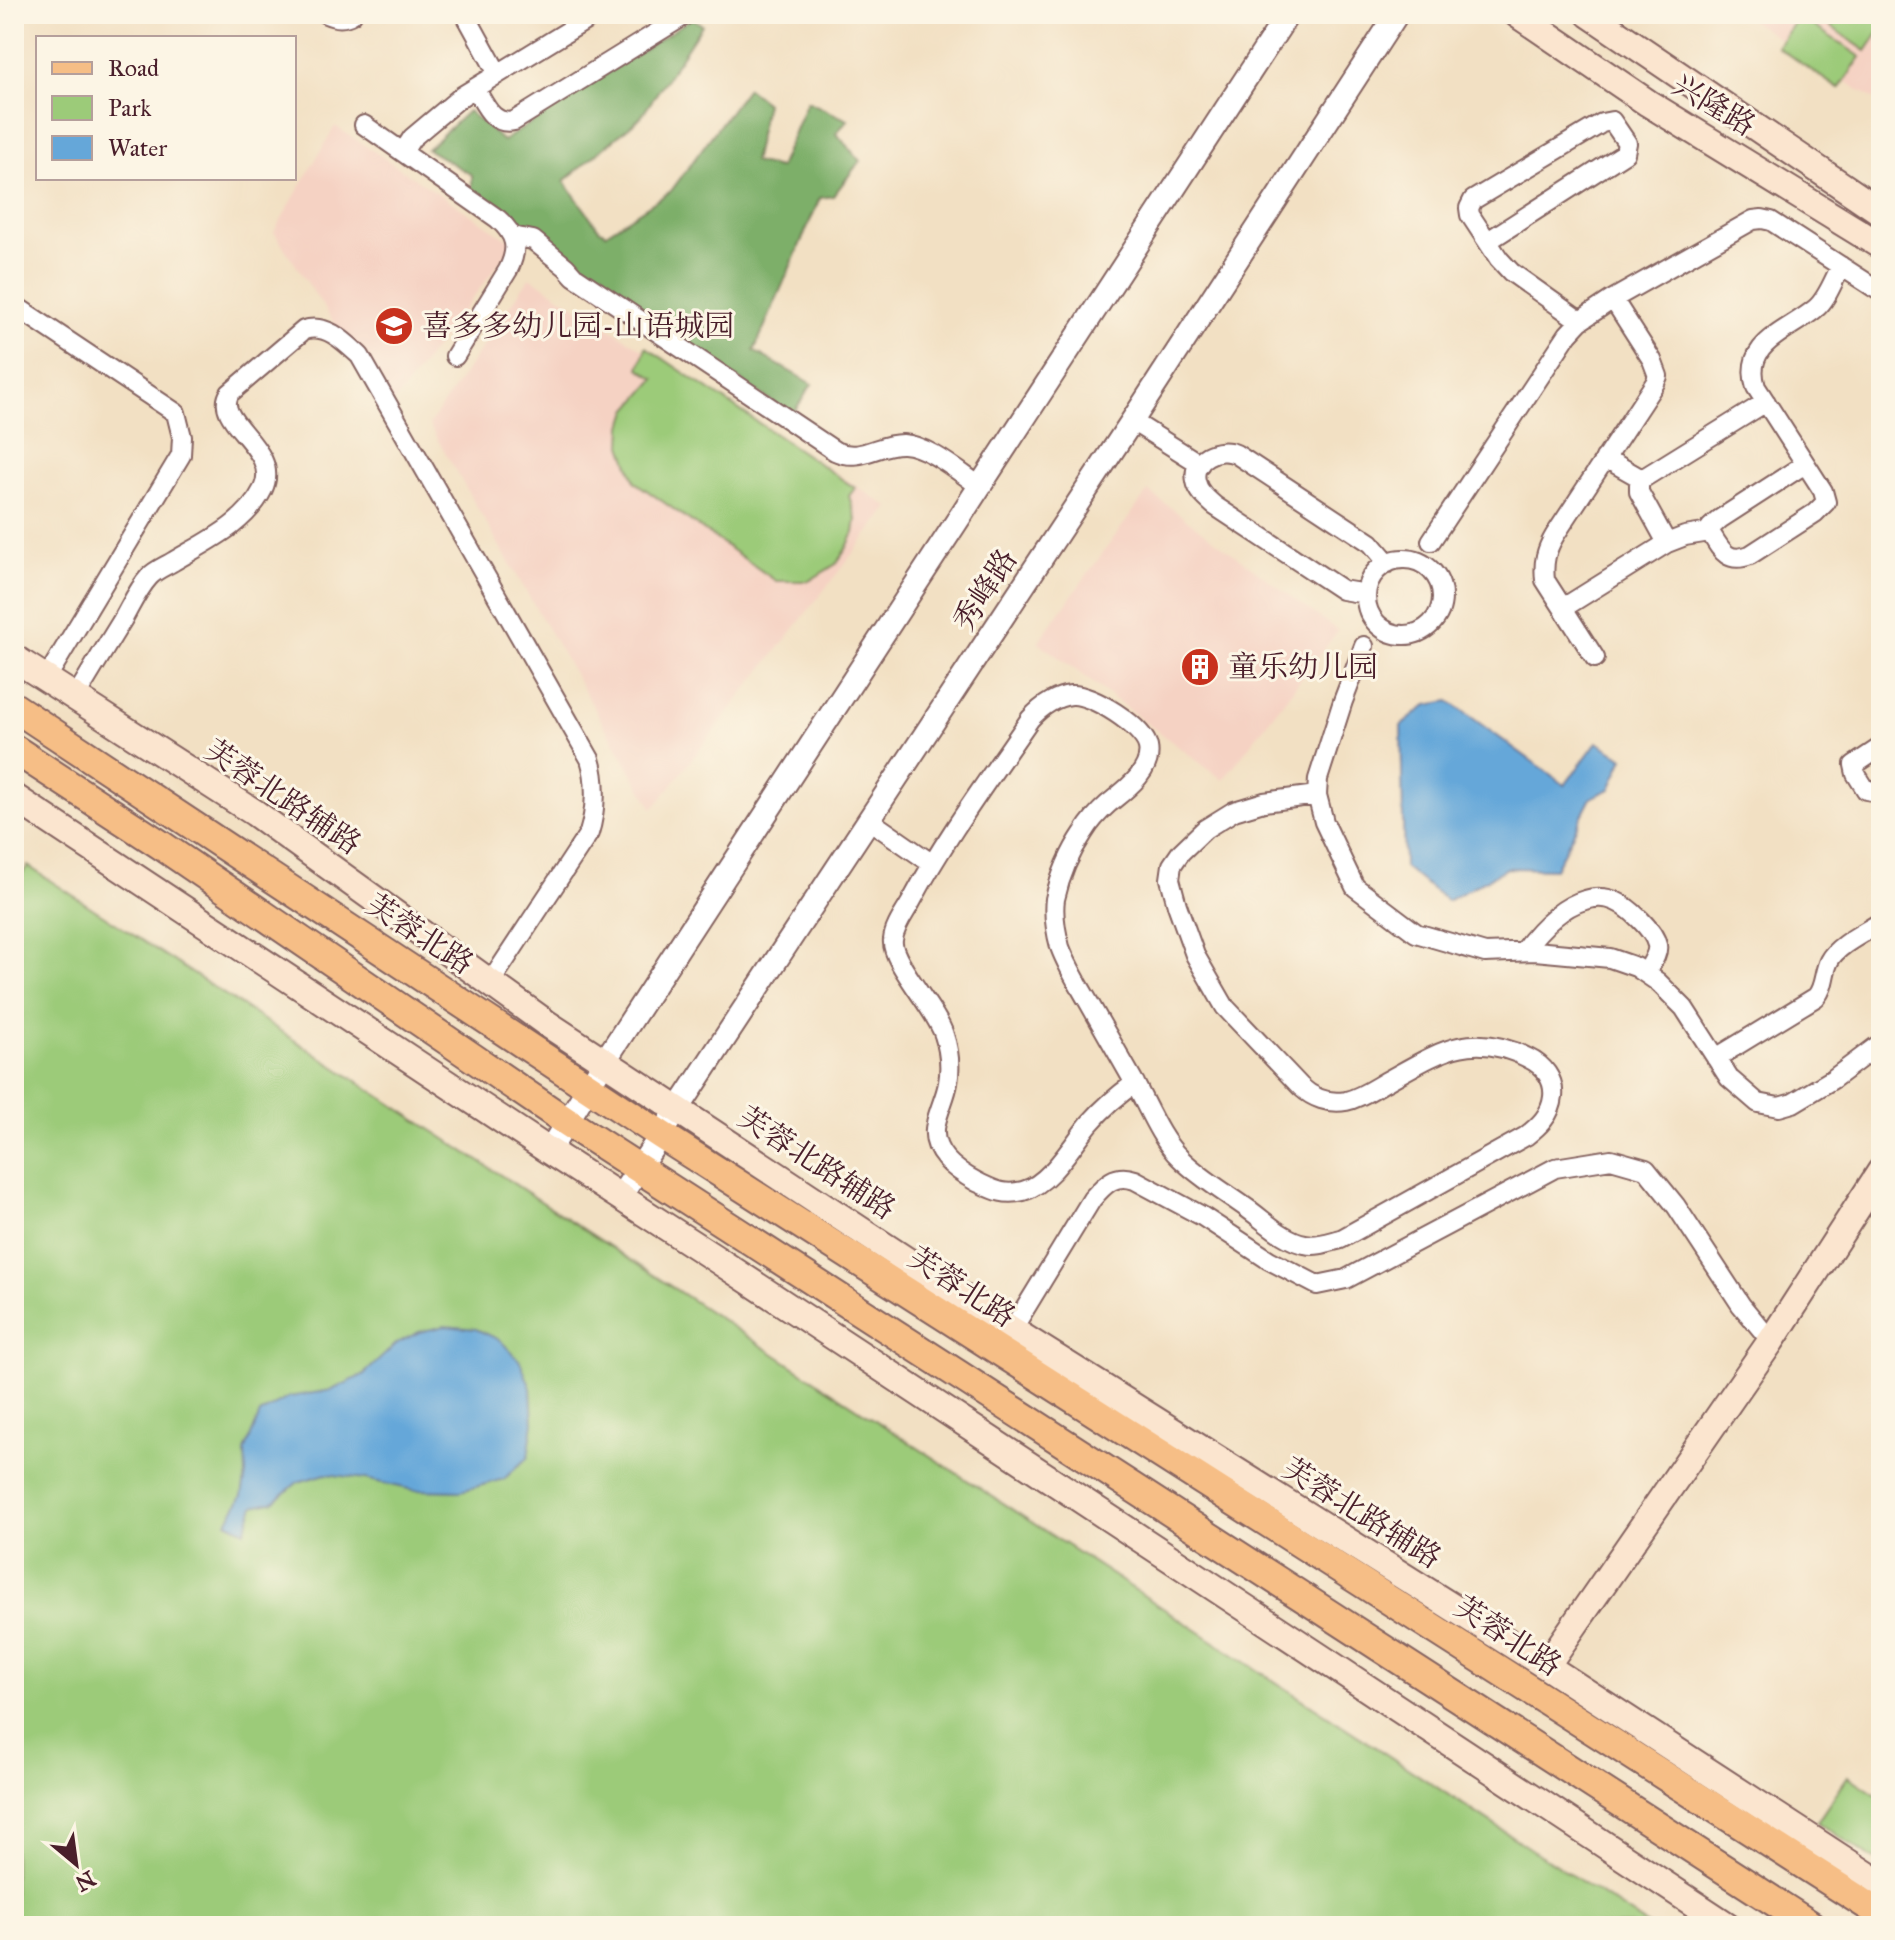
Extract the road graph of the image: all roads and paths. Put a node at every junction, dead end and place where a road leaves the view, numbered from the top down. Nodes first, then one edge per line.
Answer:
1 (326, 14) edge
2 (352, 14) edge
3 (465, 14) edge
4 (596, 14) edge
5 (687, 14) edge
6 (1288, 14) edge
7 (1397, 14) edge
8 (1517, 14) edge
9 (1589, 14) edge
10 (498, 74) junction
11 (475, 88) junction
12 (364, 125) dead end
13 (403, 152) junction
14 (1881, 212) edge
15 (512, 236) junction
16 (1488, 241) junction
17 (1881, 246) edge
18 (1841, 266) junction
19 (1881, 292) edge
20 (1613, 299) junction
21 (14, 305) edge
22 (1580, 321) junction
23 (455, 356) dead end
24 (1766, 402) junction
25 (1132, 421) junction
26 (1605, 458) junction
27 (1200, 464) junction
28 (1805, 464) junction
29 (1642, 479) junction
30 (981, 487) junction
31 (1710, 532) junction
32 (1431, 541) junction
33 (1667, 543) junction
34 (1397, 561) junction
35 (1429, 569) junction
36 (1366, 594) junction
37 (1563, 608) junction
38 (1372, 617) junction
39 (1387, 631) junction
40 (1364, 646) junction
41 (14, 658) edge
42 (1595, 658) dead end
43 (46, 679) junction
44 (75, 698) junction
45 (14, 707) edge
46 (1881, 747) edge
47 (14, 749) edge
48 (1881, 788) edge
49 (1317, 795) junction
50 (14, 797) edge
51 (869, 820) junction
52 (931, 863) junction
53 (1881, 922) edge
54 (1523, 951) junction
55 (1646, 973) junction
56 (490, 983) junction
57 (1881, 1043) edge
58 (1716, 1058) junction
59 (604, 1062) junction
60 (1135, 1083) junction
61 (589, 1087) junction
62 (677, 1110) junction
63 (567, 1122) junction
64 (661, 1135) junction
65 (549, 1151) junction
66 (639, 1169) junction
67 (1881, 1171) edge
68 (620, 1197) junction
69 (1012, 1330) junction
70 (1771, 1341) junction
71 (1546, 1666) junction
72 (1881, 1884) edge
73 (1881, 1914) edge
74 (1728, 1926) edge
75 (1812, 1926) edge

1 - 2 street
3 - 10 street
4 - 10 street
5 - 11 street
6 - 30 street, 秀峰路
7 - 25 street, 秀峰路
8 - 17 main road, 兴隆路
9 - 14 main road, 兴隆路
10 - 11 street
11 - 13 street
12 - 13 street
13 - 15 street
15 - 23 street
15 - 30 street
16 - 16 street
16 - 22 street
18 - 19 street
18 - 20 street
18 - 24 street
20 - 22 street
20 - 26 street
21 - 43 street
22 - 32 street
24 - 28 street
24 - 29 street
25 - 27 street
25 - 51 street, 秀峰路
26 - 29 street
26 - 37 street
27 - 34 street
27 - 36 street
28 - 31 street
28 - 31 street
29 - 33 street
30 - 59 street, 秀峰路
31 - 33 street
32 - 34 street
32 - 35 street
33 - 37 street
34 - 35 street
34 - 36 street
35 - 39 street
36 - 38 street
37 - 42 street
38 - 39 street
38 - 40 street
39 - 40 street
40 - 49 street
41 - 43 main road, 芙蓉北路辅路
43 - 44 main road, 芙蓉北路辅路
44 - 56 main road, 芙蓉北路辅路
44 - 56 street
45 - 61 main road, 芙蓉北路
46 - 48 street
47 - 63 main road
49 - 54 street
49 - 60 street
50 - 65 main road
51 - 52 street
51 - 62 street, 秀峰路
52 - 60 street
52 - 60 street
53 - 58 street
54 - 55 street
54 - 55 street
55 - 58 street
56 - 59 main road, 芙蓉北路辅路
57 - 58 street
59 - 61 street, 秀峰路
59 - 62 main road, 芙蓉北路辅路
61 - 63 street, 秀峰路
61 - 64 main road, 芙蓉北路
62 - 64 street, 秀峰路
62 - 69 main road, 芙蓉北路辅路
63 - 65 street, 秀峰路
63 - 66 main road
64 - 66 street, 秀峰路
64 - 73 main road, 芙蓉北路
65 - 68 main road
66 - 68 street, 秀峰路
66 - 75 main road
67 - 70 main road
68 - 74 main road
69 - 70 street
69 - 71 main road, 芙蓉北路辅路
70 - 71 main road
71 - 72 main road, 芙蓉北路辅路

